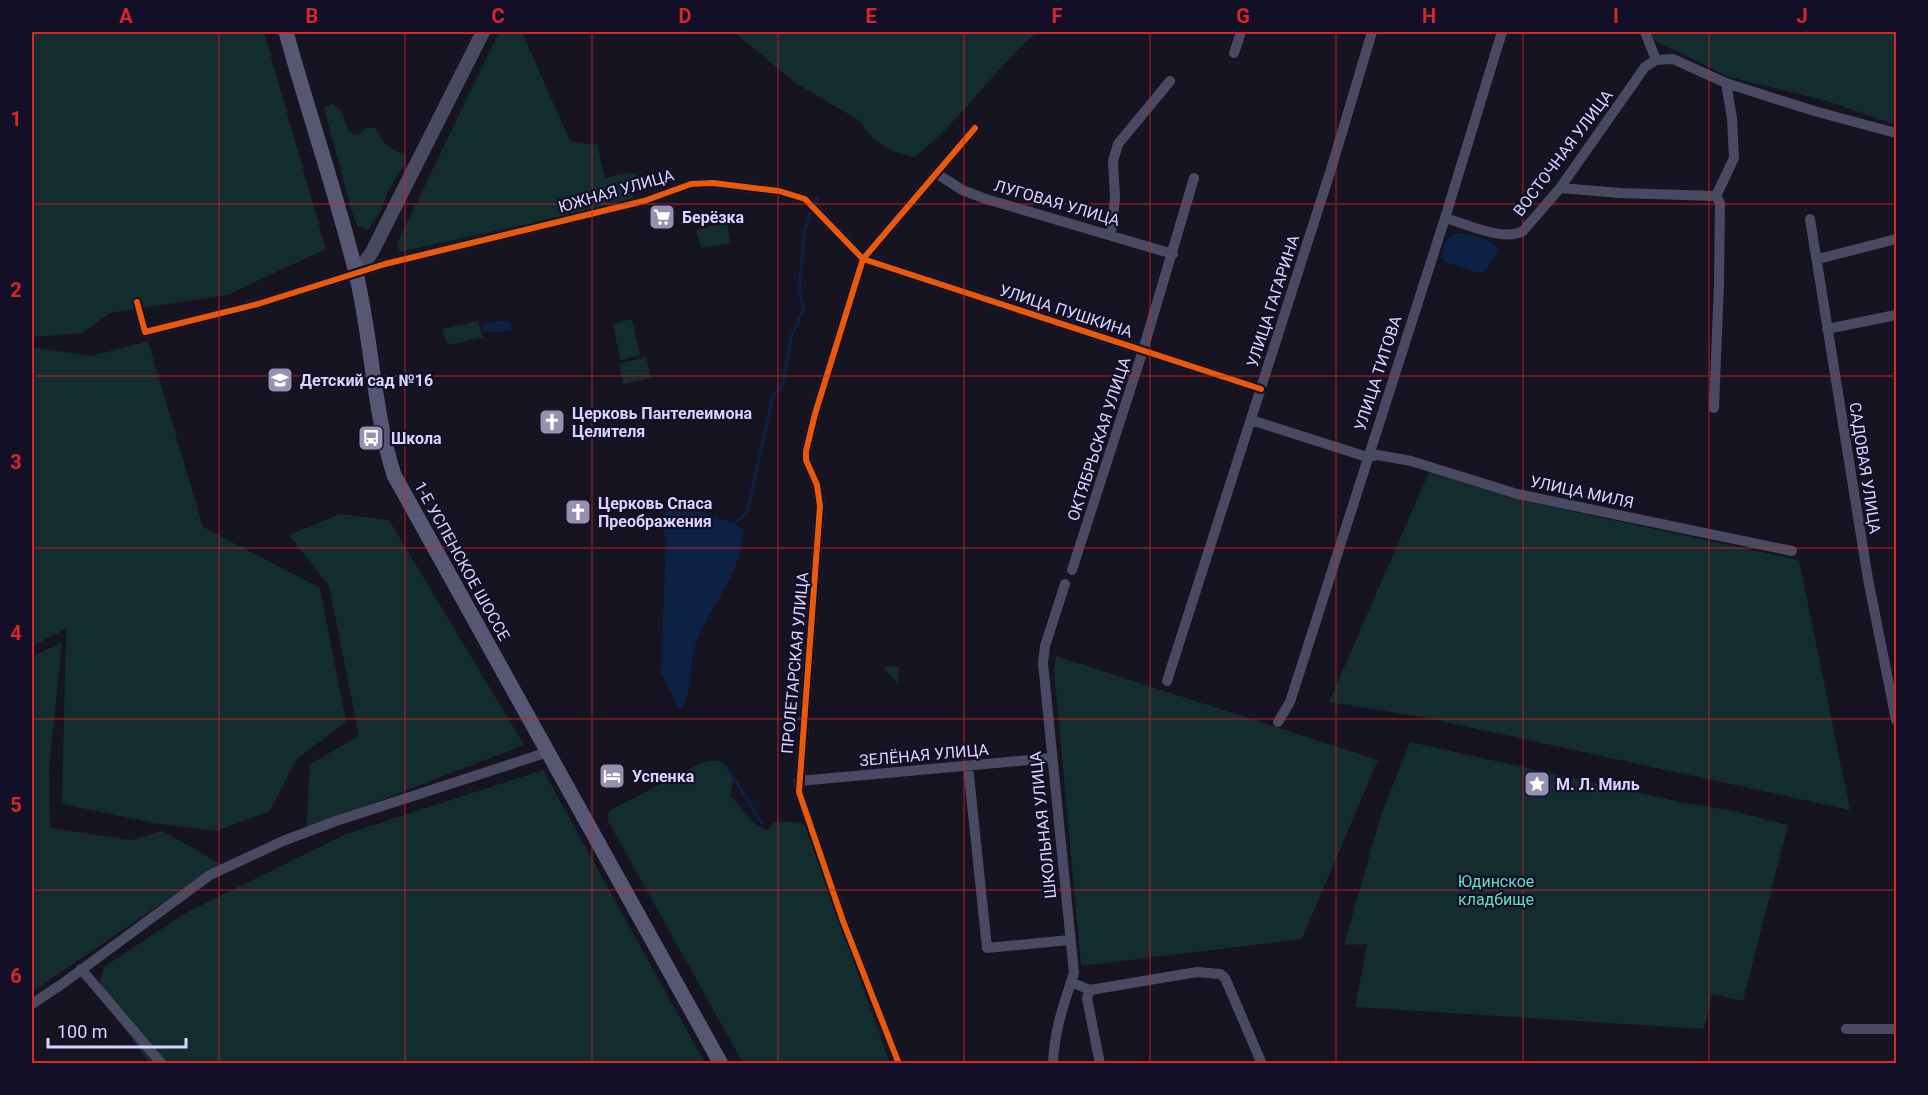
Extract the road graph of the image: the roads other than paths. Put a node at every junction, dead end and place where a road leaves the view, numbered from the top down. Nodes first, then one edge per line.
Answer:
1 (286, 32) edge
2 (483, 32) edge
3 (1241, 32) edge
4 (1372, 32) edge
5 (1502, 32) edge
6 (1645, 32) edge
7 (1234, 53) dead end
8 (1656, 60) junction
9 (1170, 81) dead end
10 (1726, 83) junction
11 (975, 128) dead end
12 (1896, 133) edge
13 (936, 173) junction
14 (1194, 178) dead end
15 (1560, 188) junction
16 (1716, 196) junction
17 (1445, 218) junction
18 (1810, 219) dead end
19 (1111, 234) junction
20 (1896, 239) edge
21 (1173, 254) junction
22 (863, 259) junction
23 (1818, 259) junction
24 (356, 274) junction
25 (137, 302) dead end
26 (1896, 315) edge
27 (1827, 329) junction
28 (1143, 350) junction
29 (1261, 388) junction
30 (1714, 408) dead end
31 (1251, 420) junction
32 (1367, 457) junction
33 (1792, 551) dead end
34 (1072, 570) dead end
35 (1065, 584) dead end
36 (1167, 681) dead end
37 (1896, 720) edge
38 (1278, 722) dead end
39 (548, 752) junction
40 (1051, 758) junction
41 (968, 766) junction
42 (799, 781) junction
43 (1070, 940) junction
44 (81, 969) junction
45 (1071, 982) junction
46 (1090, 990) junction
47 (32, 1004) edge
48 (1846, 1029) dead end
49 (1896, 1029) edge
50 (162, 1064) edge
51 (721, 1064) edge
52 (899, 1064) edge
53 (1053, 1064) edge
54 (1100, 1064) edge
55 (1262, 1064) edge

1 - 24 main road, 1-Е УСПЕНСКОЕ ШОССЕ
2 - 24 street
3 - 7 street
4 - 29 street, УЛИЦА ГАГАРИНА
5 - 17 street, УЛИЦА ТИТОВА
6 - 8 street
8 - 10 street
8 - 15 street, ВОСТОЧНАЯ УЛИЦА
9 - 19 street
10 - 12 street
10 - 16 street
11 - 13 street
13 - 19 street, ЛУГОВАЯ УЛИЦА
13 - 22 street
14 - 21 street, ОКТЯБРЬСКАЯ УЛИЦА
15 - 16 street
15 - 17 street, ВОСТОЧНАЯ УЛИЦА
16 - 30 street
17 - 32 street, УЛИЦА ТИТОВА
18 - 23 street, САДОВАЯ УЛИЦА
19 - 21 street, ЛУГОВАЯ УЛИЦА
20 - 23 street
21 - 28 street, ОКТЯБРЬСКАЯ УЛИЦА
22 - 24 street, ЮЖНАЯ УЛИЦА
22 - 28 street, УЛИЦА ПУШКИНА
22 - 42 street, ПРОЛЕТАРСКАЯ УЛИЦА
23 - 27 street, САДОВАЯ УЛИЦА
24 - 25 street, ЮЖНАЯ УЛИЦА
24 - 39 main road, 1-Е УСПЕНСКОЕ ШОССЕ
26 - 27 street
27 - 37 street, САДОВАЯ УЛИЦА
28 - 29 street, УЛИЦА ПУШКИНА
28 - 34 street, ОКТЯБРЬСКАЯ УЛИЦА
29 - 31 street, УЛИЦА ГАГАРИНА
31 - 32 street
31 - 36 street, УЛИЦА ГАГАРИНА
32 - 33 street, УЛИЦА МИЛЯ
32 - 38 street, УЛИЦА ТИТОВА
35 - 40 street, ШКОЛЬНАЯ УЛИЦА
39 - 44 street
39 - 51 main road, 1-Е УСПЕНСКОЕ ШОССЕ
40 - 41 street, ЗЕЛЁНАЯ УЛИЦА
40 - 43 street, ШКОЛЬНАЯ УЛИЦА
41 - 42 street, ЗЕЛЁНАЯ УЛИЦА
41 - 43 street
42 - 52 street, ПРОЛЕТАРСКАЯ УЛИЦА
43 - 45 street, ШКОЛЬНАЯ УЛИЦА
44 - 47 street
44 - 50 street
45 - 46 street
45 - 53 street, ШКОЛЬНАЯ УЛИЦА
46 - 54 street
46 - 55 street
48 - 49 street

